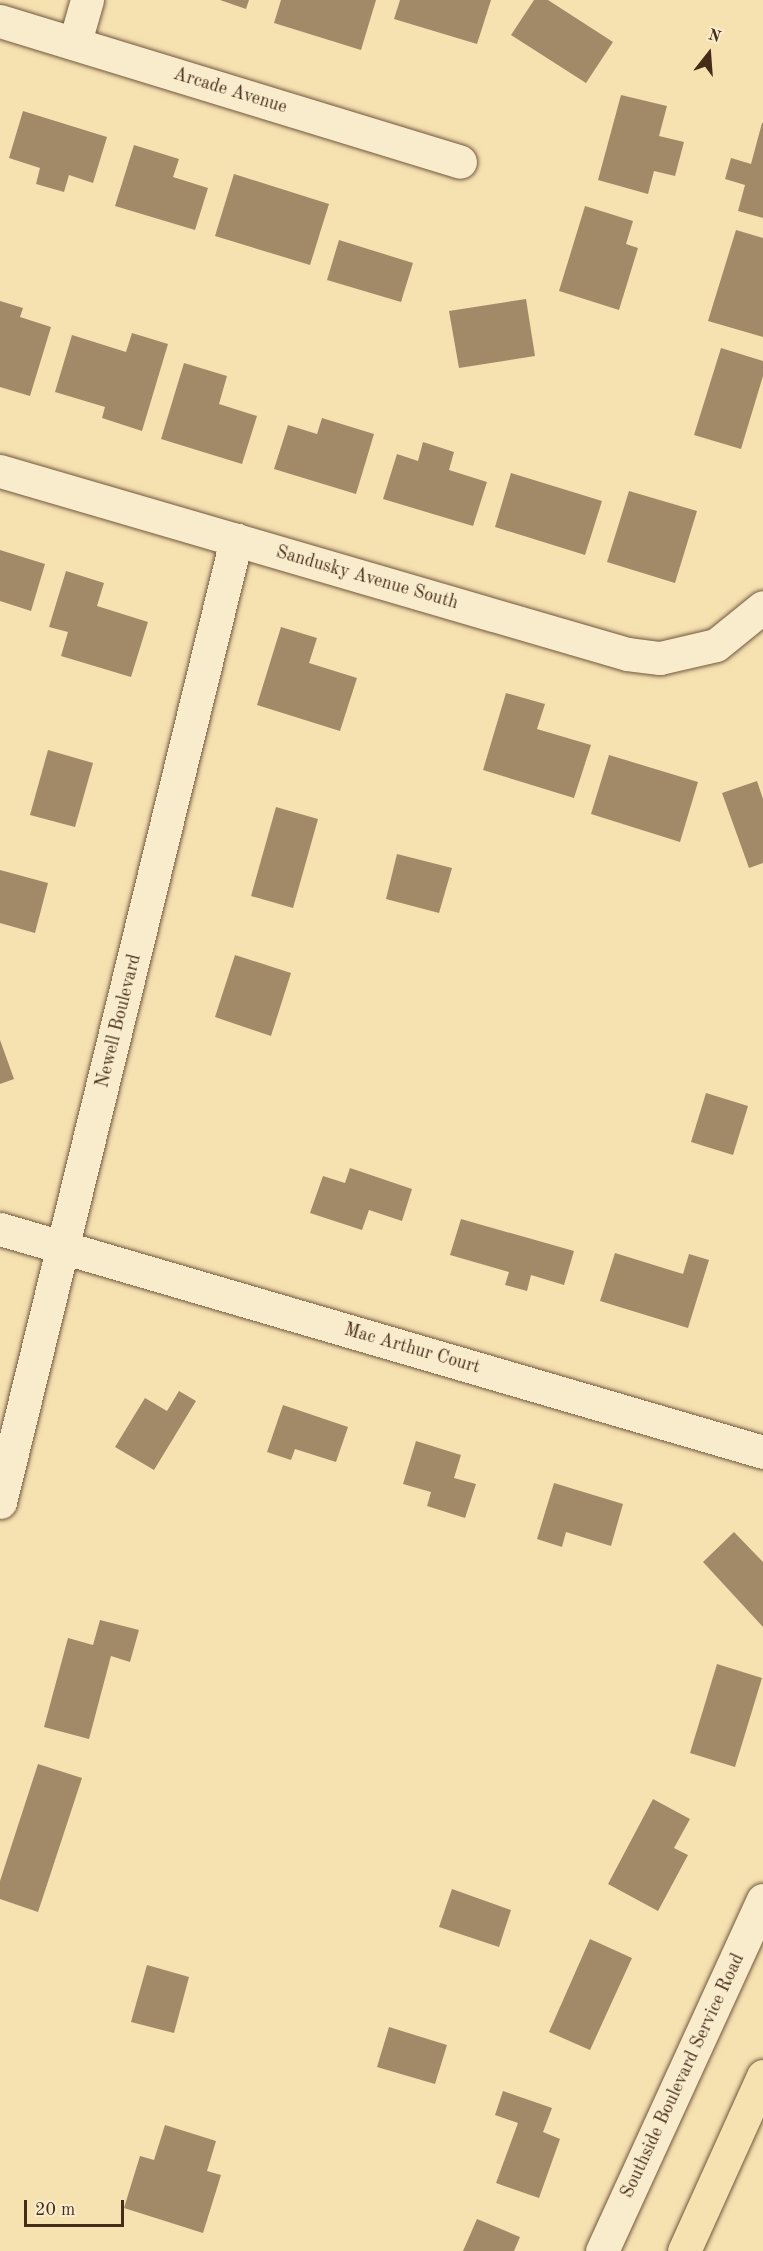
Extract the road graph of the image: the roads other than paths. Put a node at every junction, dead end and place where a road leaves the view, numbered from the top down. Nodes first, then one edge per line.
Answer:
1 (87, 0) edge
2 (0, 21) edge
3 (75, 42) junction
4 (460, 162) dead end
5 (0, 471) edge
6 (236, 540) junction
7 (763, 607) edge
8 (0, 1229) edge
9 (62, 1247) junction
10 (763, 1452) edge
11 (0, 1502) edge
12 (763, 1900) edge
13 (756, 1934) edge
14 (763, 2076) edge
15 (602, 2251) edge
16 (684, 2251) edge

1 - 3 street
2 - 3 street, Arcade Avenue
3 - 4 street, Arcade Avenue
5 - 6 street, Sandusky Avenue South
6 - 7 street, Sandusky Avenue South
6 - 9 street, Newell Boulevard
8 - 9 street, Mac Arthur Court
9 - 10 street, Mac Arthur Court
9 - 11 street, Newell Boulevard
12 - 13 street, Southside Boulevard Service Road
13 - 15 street, Southside Boulevard Service Road
14 - 16 highway

